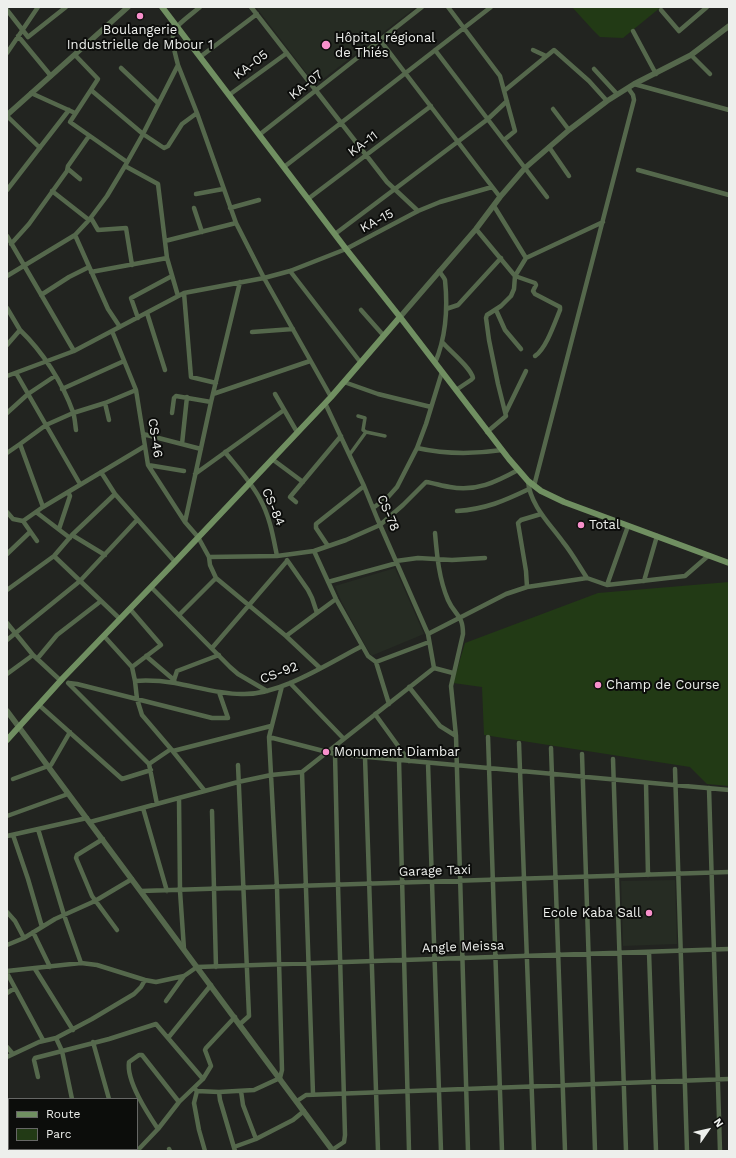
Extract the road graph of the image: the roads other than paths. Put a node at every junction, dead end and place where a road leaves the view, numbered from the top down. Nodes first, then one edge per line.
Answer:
1 (38, 7) edge
2 (66, 7) edge
3 (128, 7) edge
4 (162, 7) edge
5 (200, 7) edge
6 (251, 7) edge
7 (422, 7) edge
8 (448, 7) edge
9 (491, 7) edge
10 (707, 7) edge
11 (7, 10) edge
12 (661, 10) dead end
13 (256, 14) junction
14 (177, 26) junction
15 (729, 26) edge
16 (464, 28) junction
17 (23, 30) junction
18 (633, 31) dead end
19 (18, 36) junction
20 (380, 40) junction
21 (435, 50) junction
22 (533, 50) dead end
23 (7, 53) edge
24 (287, 53) junction
25 (691, 54) junction
26 (75, 55) junction
27 (546, 56) junction
28 (200, 58) junction
29 (178, 65) junction
30 (121, 68) dead end
31 (594, 69) dead end
32 (406, 73) junction
33 (656, 74) junction
34 (710, 74) dead end
35 (51, 76) junction
36 (634, 84) junction
37 (628, 88) junction
38 (91, 90) junction
39 (316, 91) junction
40 (504, 91) junction
41 (31, 93) junction
42 (617, 94) junction
43 (229, 95) junction
44 (507, 101) junction
45 (607, 101) junction
46 (158, 103) junction
47 (430, 106) junction
48 (554, 109) dead end
49 (69, 110) junction
50 (729, 110) edge
51 (75, 113) junction
52 (197, 113) junction
53 (7, 115) edge
54 (488, 119) junction
55 (341, 123) junction
56 (569, 130) junction
57 (143, 134) junction
58 (259, 135) junction
59 (89, 136) junction
60 (504, 140) junction
61 (458, 142) junction
62 (550, 147) junction
63 (40, 148) junction
64 (366, 155) junction
65 (126, 164) junction
66 (284, 167) junction
67 (526, 168) junction
68 (68, 169) junction
69 (638, 170) dead end
70 (569, 176) dead end
71 (80, 178) dead end
72 (492, 187) junction
73 (223, 189) junction
74 (395, 189) junction
75 (7, 190) edge
76 (52, 192) junction
77 (196, 194) dead end
78 (729, 195) edge
79 (500, 197) junction
80 (547, 197) dead end
81 (308, 199) junction
82 (260, 200) dead end
83 (494, 206) junction
84 (194, 208) dead end
85 (230, 208) junction
86 (418, 211) junction
87 (90, 219) junction
88 (603, 222) junction
89 (236, 223) junction
90 (476, 228) junction
91 (202, 232) junction
92 (335, 234) junction
93 (75, 235) junction
94 (7, 236) edge
95 (165, 242) junction
96 (11, 244) junction
97 (346, 249) junction
98 (167, 258) junction
99 (501, 258) junction
100 (526, 258) junction
101 (24, 265) junction
102 (132, 265) junction
103 (89, 267) junction
104 (290, 271) junction
105 (91, 272) junction
106 (439, 272) junction
107 (7, 276) edge
108 (172, 276) junction
109 (515, 276) junction
110 (264, 278) junction
111 (240, 282) junction
112 (184, 293) junction
113 (41, 294) junction
114 (178, 296) junction
115 (7, 308) edge
116 (446, 309) junction
117 (361, 310) dead end
118 (496, 310) junction
119 (147, 313) junction
120 (400, 317) junction
121 (138, 318) junction
122 (120, 327) junction
123 (293, 329) junction
124 (20, 330) junction
125 (112, 331) junction
126 (252, 332) dead end
127 (384, 336) junction
128 (443, 343) junction
129 (7, 345) edge
130 (521, 349) dead end
131 (74, 351) junction
132 (535, 356) dead end
133 (310, 360) junction
134 (124, 361) junction
135 (47, 362) junction
136 (361, 363) junction
137 (435, 363) junction
138 (165, 370) dead end
139 (526, 371) dead end
140 (442, 372) junction
141 (16, 373) junction
142 (7, 376) edge
143 (55, 376) junction
144 (344, 382) junction
145 (216, 383) junction
146 (62, 389) junction
147 (136, 390) junction
148 (456, 390) junction
149 (28, 394) junction
150 (213, 394) junction
151 (275, 394) dead end
152 (187, 397) junction
153 (331, 397) junction
154 (211, 402) junction
155 (105, 403) junction
156 (325, 403) junction
157 (431, 407) junction
158 (284, 410) junction
159 (506, 412) junction
160 (7, 413) edge
161 (73, 413) junction
162 (172, 413) dead end
163 (358, 416) dead end
164 (109, 420) dead end
165 (46, 424) junction
166 (76, 430) dead end
167 (297, 432) junction
168 (366, 432) junction
169 (487, 432) junction
170 (143, 434) junction
171 (341, 436) junction
172 (386, 436) dead end
173 (20, 444) junction
174 (182, 444) junction
175 (145, 446) junction
176 (417, 448) junction
177 (201, 449) junction
178 (502, 450) junction
179 (225, 452) junction
180 (7, 453) edge
181 (350, 454) junction
182 (272, 459) junction
183 (148, 465) junction
184 (518, 470) junction
185 (184, 471) dead end
186 (101, 472) junction
187 (195, 474) junction
188 (303, 482) junction
189 (250, 483) junction
190 (80, 484) junction
191 (364, 486) junction
192 (531, 487) junction
193 (68, 492) junction
194 (115, 494) junction
195 (296, 502) dead end
196 (43, 507) junction
197 (373, 508) junction
198 (457, 511) dead end
199 (7, 512) edge
200 (36, 512) junction
201 (541, 514) junction
202 (137, 520) junction
203 (23, 521) junction
204 (186, 522) junction
205 (380, 525) junction
206 (628, 526) junction
207 (58, 529) junction
208 (30, 532) junction
209 (436, 533) dead end
210 (71, 536) junction
211 (657, 536) junction
212 (198, 537) junction
213 (37, 542) dead end
214 (328, 546) junction
215 (8, 551) edge
216 (314, 551) junction
217 (105, 555) junction
218 (284, 555) junction
219 (54, 556) junction
220 (209, 556) junction
221 (277, 556) junction
222 (708, 556) junction
223 (485, 558) dead end
224 (437, 559) junction
225 (287, 561) junction
226 (175, 562) junction
227 (397, 562) junction
228 (729, 563) edge
229 (216, 578) junction
230 (587, 578) junction
231 (80, 581) junction
232 (644, 581) junction
233 (328, 582) junction
234 (607, 585) junction
235 (151, 587) junction
236 (527, 587) junction
237 (7, 590) edge
238 (336, 599) junction
239 (102, 601) junction
240 (249, 606) junction
241 (130, 609) junction
242 (317, 613) junction
243 (179, 615) junction
244 (461, 618) junction
245 (120, 619) junction
246 (7, 623) edge
247 (15, 634) junction
248 (428, 634) junction
249 (104, 636) junction
250 (286, 636) junction
251 (7, 640) edge
252 (429, 642) junction
253 (362, 646) junction
254 (212, 648) junction
255 (219, 655) junction
256 (146, 656) junction
257 (35, 657) junction
258 (376, 662) junction
259 (132, 667) junction
260 (320, 668) junction
261 (434, 668) junction
262 (453, 673) junction
263 (7, 674) edge
264 (62, 680) junction
265 (135, 681) junction
266 (174, 682) junction
267 (68, 683) junction
268 (290, 683) junction
269 (282, 686) junction
270 (409, 687) junction
271 (267, 691) junction
272 (219, 692) junction
273 (137, 699) junction
274 (389, 704) junction
275 (39, 705) junction
276 (7, 711) edge
277 (375, 714) junction
278 (272, 726) junction
279 (19, 728) junction
280 (70, 732) junction
281 (456, 736) junction
282 (269, 737) junction
283 (488, 737) dead end
284 (344, 739) junction
285 (7, 740) edge
286 (519, 743) dead end
287 (551, 748) dead end
288 (172, 750) junction
289 (327, 753) junction
290 (335, 754) junction
291 (582, 754) dead end
292 (365, 757) junction
293 (613, 759) dead end
294 (398, 760) junction
295 (409, 761) junction
296 (428, 763) junction
297 (150, 764) junction
298 (238, 765) dead end
299 (456, 765) junction
300 (48, 767) junction
301 (490, 768) junction
302 (675, 769) dead end
303 (151, 770) junction
304 (520, 771) junction
305 (302, 772) junction
306 (552, 774) junction
307 (271, 775) junction
308 (583, 777) junction
309 (13, 779) dead end
310 (614, 780) junction
311 (238, 782) junction
312 (646, 783) junction
313 (675, 785) junction
314 (709, 788) junction
315 (204, 790) junction
316 (729, 790) edge
317 (68, 794) junction
318 (180, 798) junction
319 (157, 804) junction
320 (143, 808) junction
321 (212, 811) dead end
322 (7, 816) edge
323 (88, 820) junction
324 (38, 828) junction
325 (13, 835) junction
326 (7, 836) edge
327 (103, 839) junction
328 (729, 872) edge
329 (711, 873) junction
330 (678, 874) junction
331 (648, 875) junction
332 (618, 876) junction
333 (586, 877) junction
334 (556, 878) junction
335 (132, 879) junction
336 (524, 879) junction
337 (494, 880) junction
338 (460, 881) junction
339 (432, 882) junction
340 (402, 883) junction
341 (369, 884) junction
342 (338, 885) junction
343 (306, 886) junction
344 (276, 888) junction
345 (243, 889) junction
346 (214, 890) junction
347 (141, 891) junction
348 (168, 891) junction
349 (180, 891) junction
350 (95, 901) junction
351 (7, 912) edge
352 (64, 915) junction
353 (42, 927) junction
354 (117, 930) dead end
355 (32, 932) junction
356 (24, 938) junction
357 (7, 944) edge
358 (184, 949) junction
359 (729, 949) edge
360 (714, 950) junction
361 (681, 951) junction
362 (649, 952) junction
363 (620, 953) junction
364 (589, 954) junction
365 (558, 955) junction
366 (527, 956) junction
367 (496, 957) junction
368 (462, 958) junction
369 (434, 959) junction
370 (404, 960) junction
371 (371, 961) junction
372 (340, 962) junction
373 (81, 963) junction
374 (309, 963) junction
375 (279, 964) junction
376 (247, 966) junction
377 (50, 967) junction
378 (197, 967) junction
379 (216, 967) junction
380 (35, 969) junction
381 (7, 972) edge
382 (184, 976) junction
383 (145, 980) junction
384 (211, 985) junction
385 (15, 988) junction
386 (7, 993) edge
387 (166, 1001) dead end
388 (235, 1018) junction
389 (240, 1024) junction
390 (73, 1030) junction
391 (56, 1038) junction
392 (168, 1038) junction
393 (43, 1040) junction
394 (93, 1042) junction
395 (7, 1047) edge
396 (62, 1051) junction
397 (13, 1054) junction
398 (7, 1057) edge
399 (38, 1076) dead end
400 (204, 1078) junction
401 (280, 1078) junction
402 (716, 1079) junction
403 (729, 1079) edge
404 (685, 1080) junction
405 (654, 1081) junction
406 (625, 1082) junction
407 (593, 1084) junction
408 (562, 1085) junction
409 (532, 1086) junction
410 (500, 1087) junction
411 (466, 1088) junction
412 (195, 1089) junction
413 (439, 1090) junction
414 (241, 1091) junction
415 (408, 1091) junction
416 (219, 1092) junction
417 (376, 1092) junction
418 (343, 1093) junction
419 (313, 1094) junction
420 (72, 1098) edge
421 (109, 1098) edge
422 (297, 1101) junction
423 (179, 1102) junction
424 (304, 1111) junction
425 (158, 1129) junction
426 (256, 1139) junction
427 (234, 1149) edge
428 (139, 1150) edge
429 (332, 1150) edge
430 (205, 1151) edge
431 (378, 1151) edge
432 (409, 1151) edge
433 (441, 1151) edge
434 (468, 1151) edge
435 (502, 1151) edge
436 (534, 1151) edge
437 (565, 1151) edge
438 (595, 1151) edge
439 (626, 1151) edge
440 (656, 1151) edge
441 (687, 1151) edge
442 (720, 1151) edge

1 - 17 street
2 - 17 street
3 - 26 street
4 - 14 main road
5 - 14 street
6 - 13 street
7 - 20 street, KA-07
8 - 16 street
9 - 16 street
10 - 12 street
11 - 17 street
13 - 24 street
13 - 28 street
14 - 28 main road
14 - 29 street
15 - 25 street
16 - 21 street
16 - 40 street
17 - 19 street
18 - 33 street
19 - 23 street
19 - 35 street
20 - 32 street
20 - 39 street, KA-07
21 - 32 street
21 - 54 street
22 - 27 street
24 - 39 street
24 - 43 street, KA-05
25 - 33 street
25 - 34 street
26 - 35 street
26 - 38 street
27 - 40 street
27 - 45 street
28 - 43 main road
29 - 46 street
29 - 52 street
30 - 46 street
31 - 42 street
32 - 47 street
32 - 55 street
33 - 36 street
35 - 41 street
36 - 37 street
36 - 50 street
37 - 42 street
37 - 88 street
38 - 51 street
38 - 57 street
39 - 55 street
39 - 58 street, KA-07
40 - 44 street
41 - 49 street
41 - 53 street
42 - 45 street
43 - 58 main road
44 - 54 street
44 - 60 street
45 - 56 street
46 - 57 street
47 - 61 street
47 - 64 street, KA-11
48 - 56 street
49 - 51 street
49 - 63 street
51 - 59 street
52 - 57 street
52 - 73 street
53 - 63 street
54 - 60 street
54 - 61 street
55 - 64 street
55 - 66 street
56 - 62 street
57 - 65 street
58 - 66 main road
59 - 65 street
59 - 68 street
60 - 67 street
61 - 72 street
61 - 74 street
62 - 67 street
62 - 70 street
63 - 75 street
64 - 74 street
64 - 81 street, KA-11
65 - 87 street
65 - 95 street
66 - 81 main road
67 - 79 street
67 - 80 street
68 - 71 street
68 - 76 street
69 - 78 street
72 - 79 street
72 - 86 street, KA-15
73 - 77 street
73 - 85 street
74 - 86 street
74 - 92 street
76 - 87 street
76 - 96 street
79 - 83 street
81 - 92 main road
82 - 85 street
83 - 90 street
83 - 100 street
84 - 91 street
85 - 89 street
86 - 97 street, KA-15
87 - 93 street
87 - 102 street
88 - 100 street
88 - 192 street
89 - 91 street
89 - 110 street
90 - 99 street
90 - 106 street
91 - 95 street
92 - 97 main road
93 - 101 street
93 - 103 street
94 - 96 street
95 - 98 street
96 - 101 street
97 - 104 street, KA-15
97 - 120 main road
98 - 102 street
98 - 108 street
99 - 109 street
99 - 116 street
100 - 109 street
101 - 107 street
101 - 113 street
102 - 105 street
103 - 105 street
103 - 113 street
104 - 110 street, KA-15
104 - 136 street
105 - 122 street
106 - 116 street
106 - 120 street
108 - 114 street
108 - 121 street
109 - 118 street
109 - 132 street
110 - 111 street, KA-15
110 - 123 street
111 - 112 street, KA-15
111 - 145 street
112 - 114 street, KA-15
112 - 145 street
113 - 131 street
114 - 119 street, KA-15
115 - 124 street
116 - 128 street
117 - 127 street
118 - 130 street
118 - 159 street
119 - 121 street, KA-15
119 - 138 street
120 - 127 main road
120 - 137 main road
121 - 122 street, KA-15
122 - 125 street, KA-15
123 - 126 street
123 - 133 street
124 - 129 street
124 - 135 street
125 - 131 street, KA-15
125 - 134 street, CS-46
127 - 136 main road
128 - 137 street
128 - 148 street
131 - 135 street, KA-15
133 - 150 street
133 - 153 street
134 - 146 street
134 - 147 street, CS-46
135 - 141 street, KA-15
135 - 143 street
136 - 144 main road
137 - 140 main road
139 - 159 street
140 - 148 main road
140 - 157 street
141 - 142 street, KA-15
141 - 149 street
143 - 146 street
143 - 149 street
144 - 153 main road
144 - 157 street
145 - 150 street
146 - 161 street
147 - 155 street
147 - 170 street, CS-46
148 - 169 main road
149 - 160 street
149 - 165 street
150 - 154 street
151 - 158 street
152 - 154 street
152 - 162 street
152 - 174 street
153 - 156 main road
154 - 177 street
155 - 161 street
155 - 164 street
156 - 167 main road
156 - 171 street, CS-78
157 - 176 street
158 - 167 street
158 - 179 street
159 - 169 street
161 - 165 street
161 - 166 street
163 - 168 street
165 - 173 street
165 - 190 street
167 - 182 main road
168 - 172 street
168 - 181 street
169 - 178 main road
170 - 174 street
170 - 175 street, CS-46
171 - 181 street, CS-78
171 - 188 street
173 - 180 street
173 - 196 street
174 - 177 street
175 - 183 street, CS-46
175 - 186 street
176 - 178 street
176 - 197 street
177 - 187 street
178 - 184 main road
179 - 187 street
179 - 189 street, CS-84
181 - 191 street, CS-78
182 - 188 street
182 - 189 main road
183 - 185 street
183 - 204 street, CS-46
184 - 192 main road
184 - 205 street
186 - 190 street
186 - 194 street
187 - 204 street
188 - 195 street
189 - 212 main road
189 - 221 street, CS-84
190 - 193 street
191 - 197 street, CS-78
191 - 214 street
192 - 198 street
192 - 201 street
192 - 206 main road
193 - 196 street
193 - 207 street
194 - 202 street
194 - 210 street
196 - 200 street
197 - 205 street, CS-78
199 - 203 street
200 - 203 street
200 - 207 street
201 - 230 street
201 - 236 street
202 - 217 street
202 - 226 street
203 - 208 street
204 - 212 street, CS-46
205 - 214 street
205 - 227 street, CS-78
206 - 211 main road
206 - 234 street
207 - 210 street
208 - 213 street
208 - 215 street
209 - 224 street
210 - 217 street
210 - 219 street
211 - 222 main road
211 - 232 street
212 - 220 street, CS-46
212 - 226 main road
214 - 216 street
216 - 218 street
216 - 233 street
217 - 231 street
218 - 221 street
218 - 225 street
219 - 231 street
219 - 237 street
220 - 221 street
220 - 229 street, CS-46
222 - 228 main road
222 - 232 street
223 - 224 street
224 - 227 street
224 - 244 street
225 - 240 street
225 - 242 street
226 - 235 main road
227 - 233 street
227 - 248 street, CS-78
229 - 240 street
229 - 243 street
230 - 234 street
230 - 236 street
231 - 239 street
231 - 247 street
232 - 234 street
233 - 238 street
235 - 241 main road
235 - 243 street
236 - 244 street
238 - 242 street
238 - 253 street
239 - 245 street
239 - 257 street
240 - 250 street
240 - 254 street
241 - 245 main road
241 - 256 street
242 - 250 street
243 - 254 street
244 - 248 street
244 - 262 street
245 - 249 main road
246 - 247 street
247 - 251 street
247 - 257 street
248 - 252 street, CS-78
249 - 259 street
249 - 264 main road
250 - 260 street
252 - 258 street
252 - 261 street, CS-78
253 - 258 street
253 - 260 street, CS-92
254 - 255 street
255 - 266 street
255 - 271 street
256 - 259 street
256 - 266 street
257 - 263 street
257 - 264 street
258 - 274 street
259 - 265 street
260 - 268 street, CS-92
261 - 262 street
261 - 270 street
262 - 281 street
264 - 267 street
264 - 275 main road
265 - 266 street, CS-92
265 - 273 street
266 - 272 street, CS-92
267 - 273 street
267 - 297 street
268 - 269 street, CS-92
268 - 284 street
269 - 271 street, CS-92
269 - 278 street
270 - 274 street
270 - 281 street
271 - 272 street, CS-92
272 - 273 street
273 - 288 street
274 - 277 street
275 - 279 main road
275 - 280 street
276 - 279 street
277 - 284 street
277 - 295 street
278 - 282 street
278 - 288 street
279 - 285 main road
279 - 300 street
280 - 300 street
280 - 303 street
281 - 299 street
282 - 289 street
282 - 307 street
283 - 301 street
284 - 289 street
286 - 304 street
287 - 306 street
288 - 297 street
288 - 315 street
289 - 290 street
289 - 305 street
290 - 292 street
290 - 342 street
291 - 308 street
292 - 294 street
292 - 341 street
293 - 310 street
294 - 295 street
294 - 340 street
295 - 296 street
296 - 299 street
296 - 339 street
297 - 303 street
298 - 311 street
299 - 301 street
299 - 338 street
300 - 309 street
300 - 317 street
301 - 304 street
301 - 337 street
302 - 313 street
303 - 319 street
304 - 306 street
304 - 336 street
305 - 307 street
305 - 343 street
306 - 308 street
306 - 334 street
307 - 311 street
307 - 344 street
308 - 310 street
308 - 333 street
310 - 312 street
310 - 332 street
311 - 315 street
311 - 345 street
312 - 313 street
312 - 331 street
313 - 314 street
313 - 330 street
314 - 316 street
314 - 329 street
315 - 318 street
317 - 322 street
317 - 323 street
318 - 319 street
318 - 349 street
319 - 320 street
320 - 323 street
320 - 348 street
321 - 346 street
323 - 324 street
323 - 327 street
324 - 325 street
324 - 352 street
325 - 326 street
325 - 353 street
327 - 335 street
327 - 350 street
328 - 329 street, Garage Taxi
329 - 330 street, Garage Taxi
329 - 360 street
330 - 331 street, Garage Taxi
330 - 361 street
331 - 332 street, Garage Taxi
332 - 333 street, Garage Taxi
332 - 363 street
333 - 334 street, Garage Taxi
333 - 364 street
334 - 336 street, Garage Taxi
334 - 365 street
335 - 347 street
335 - 350 street
336 - 337 street, Garage Taxi
336 - 366 street
337 - 338 street, Garage Taxi
337 - 367 street
338 - 339 street, Garage Taxi
338 - 368 street
339 - 340 street, Garage Taxi
339 - 369 street
340 - 341 street, Garage Taxi
340 - 370 street
341 - 342 street, Garage Taxi
341 - 371 street
342 - 343 street, Garage Taxi
342 - 372 street
343 - 344 street, Garage Taxi
343 - 374 street
344 - 345 street, Garage Taxi
344 - 375 street
345 - 346 street, Garage Taxi
345 - 376 street
346 - 349 street, Garage Taxi
346 - 379 street
347 - 348 street, Garage Taxi
347 - 358 street
348 - 349 street, Garage Taxi
349 - 358 street
350 - 352 street
350 - 354 street
351 - 356 street
352 - 353 street
352 - 373 street
353 - 355 street
355 - 356 street
355 - 377 street
356 - 357 street
358 - 378 street
359 - 360 street, Angle Meissa
360 - 361 street, Angle Meissa
360 - 402 street
361 - 362 street, Angle Meissa
361 - 404 street
362 - 363 street, Angle Meissa
362 - 405 street
363 - 364 street, Angle Meissa
363 - 406 street
364 - 365 street, Angle Meissa
364 - 407 street
365 - 366 street, Angle Meissa
365 - 408 street
366 - 367 street, Angle Meissa
366 - 409 street
367 - 368 street, Angle Meissa
367 - 410 street
368 - 369 street, Angle Meissa
368 - 411 street
369 - 370 street, Angle Meissa
369 - 413 street
370 - 371 street, Angle Meissa
370 - 415 street
371 - 372 street, Angle Meissa
371 - 417 street
372 - 374 street, Angle Meissa
372 - 418 street
373 - 377 street
373 - 383 street
374 - 375 street, Angle Meissa
374 - 419 street
375 - 376 street, Angle Meissa
375 - 401 street
376 - 379 street, Angle Meissa
376 - 389 street
377 - 380 street
378 - 379 street, Angle Meissa
378 - 382 street
378 - 384 street
380 - 381 street
380 - 390 street
381 - 385 street
382 - 383 street
382 - 387 street
383 - 390 street
384 - 388 street
384 - 392 street
385 - 386 street
385 - 393 street
388 - 389 street
388 - 400 street
389 - 401 street
390 - 391 street
391 - 393 street
391 - 396 street
392 - 394 street
392 - 400 street
393 - 397 street
394 - 396 street
394 - 421 street
395 - 397 street
396 - 399 street
396 - 420 street
397 - 398 street
400 - 412 street
401 - 414 street
401 - 422 street
402 - 403 street
402 - 404 street
402 - 442 street
404 - 405 street
404 - 441 street
405 - 406 street
405 - 440 street
406 - 407 street
406 - 439 street
407 - 408 street
407 - 438 street
408 - 409 street
408 - 437 street
409 - 410 street
409 - 436 street
410 - 411 street
410 - 435 street
411 - 413 street
411 - 434 street
412 - 416 street
412 - 423 street
412 - 430 street
413 - 415 street
413 - 433 street
414 - 416 street
414 - 426 street
415 - 417 street
415 - 432 street
416 - 427 street
417 - 418 street
417 - 431 street
418 - 419 street
418 - 429 street
419 - 422 street
422 - 424 street
423 - 425 street
423 - 425 street
424 - 426 street
424 - 429 street
425 - 428 street
426 - 427 street

